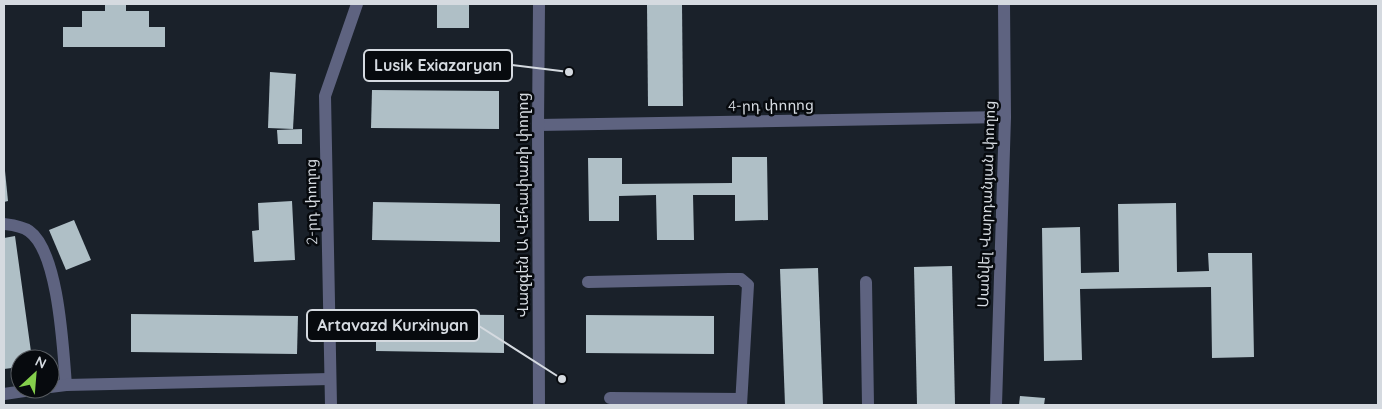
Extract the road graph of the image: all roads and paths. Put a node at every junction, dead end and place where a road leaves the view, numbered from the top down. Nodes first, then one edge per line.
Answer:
1 (357, 4) edge
2 (539, 4) edge
3 (1004, 4) edge
4 (1005, 118) junction
5 (538, 125) junction
6 (4, 224) edge
7 (588, 282) dead end
8 (866, 282) dead end
9 (330, 379) junction
10 (66, 385) junction
11 (60, 386) edge
12 (610, 398) dead end
13 (741, 402) edge
14 (331, 405) edge
15 (539, 405) edge
16 (868, 405) edge
17 (996, 405) edge

1 - 9 street, 2-րդ փողոց
2 - 5 street, Վազգեն Ա Վեհափառի փողոց
3 - 4 street, Սամվել Վարդանյան փողոց
4 - 5 street, 4-րդ փողոց
4 - 17 street, Սամվել Վարդանյան փողոց
5 - 15 street, Վազգեն Ա Վեհափառի փողոց
6 - 10 street
7 - 13 street
8 - 16 street
9 - 10 street
9 - 14 street, 2-րդ փողոց
10 - 11 street
12 - 13 street

